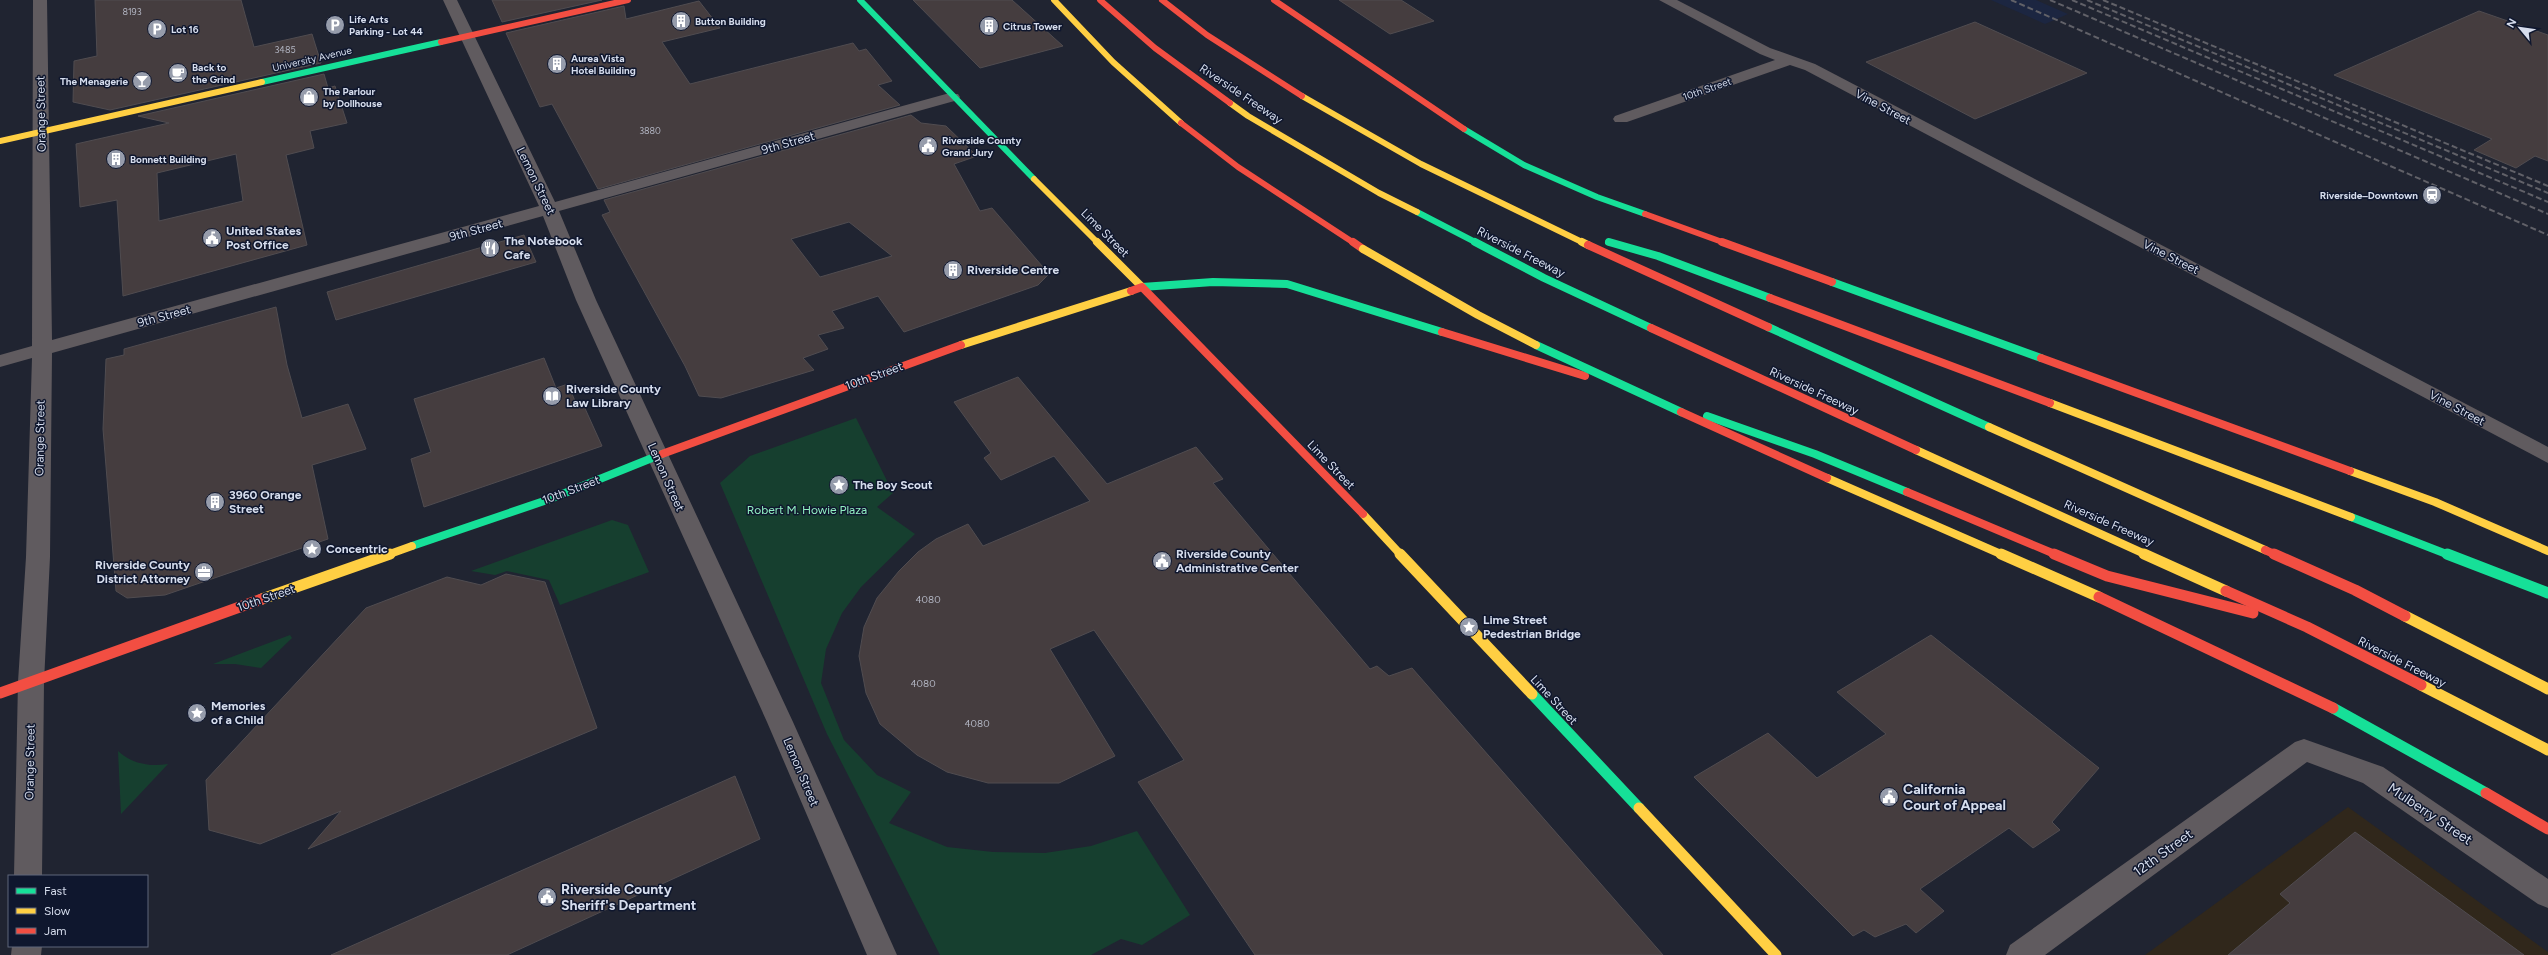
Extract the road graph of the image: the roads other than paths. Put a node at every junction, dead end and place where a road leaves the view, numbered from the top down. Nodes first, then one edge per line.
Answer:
1 (40, 0) edge
2 (450, 0) edge
3 (628, 0) edge
4 (860, 0) edge
5 (1054, 0) edge
6 (1100, 0) edge
7 (1162, 0) edge
8 (1274, 0) edge
9 (1666, 0) edge
10 (1690, 0) edge
11 (466, 36) junction
12 (1792, 59) junction
13 (952, 97) junction
14 (1622, 119) dead end
15 (41, 131) junction
16 (0, 141) edge
17 (550, 210) junction
18 (1540, 223) junction
19 (1142, 287) junction
20 (42, 350) junction
21 (0, 361) edge
22 (658, 456) junction
23 (2548, 456) edge
24 (2548, 551) edge
25 (2548, 593) edge
26 (2306, 627) junction
27 (31, 682) junction
28 (2548, 689) edge
29 (0, 693) edge
30 (2304, 750) joint
31 (2548, 750) edge
32 (2548, 829) edge
33 (28, 875) edge
34 (2548, 895) edge
35 (882, 955) edge
36 (1776, 955) edge
37 (2021, 955) edge

1 - 15 street, Orange Street
2 - 11 street, Lemon Street
3 - 11 main road, University Avenue
4 - 13 main road, Lime Street
5 - 32 main road, bridge
6 - 26 main road, Riverside Freeway
7 - 18 main road
8 - 24 main road
9 - 12 street, Vine Street
10 - 12 street, Vine Street
11 - 15 main road, University Avenue
11 - 17 street, Lemon Street
12 - 14 street, 10th Street
12 - 23 street, Vine Street
13 - 17 street, 9th Street
13 - 19 main road, Lime Street
15 - 16 main road, University Avenue
15 - 20 street, Orange Street
17 - 20 street, 9th Street
17 - 22 street, Lemon Street
18 - 25 main road
18 - 28 main road
19 - 22 main road, 10th Street
19 - 26 main road, 10th Street
19 - 36 main road, Lime Street
20 - 21 street, 9th Street
20 - 27 street, Orange Street
22 - 27 main road, 10th Street
22 - 35 street, Lemon Street
26 - 31 main road, Riverside Freeway
27 - 29 main road, 10th Street
27 - 33 street, Orange Street
30 - 34 street, Mulberry Street
30 - 37 street, 12th Street

